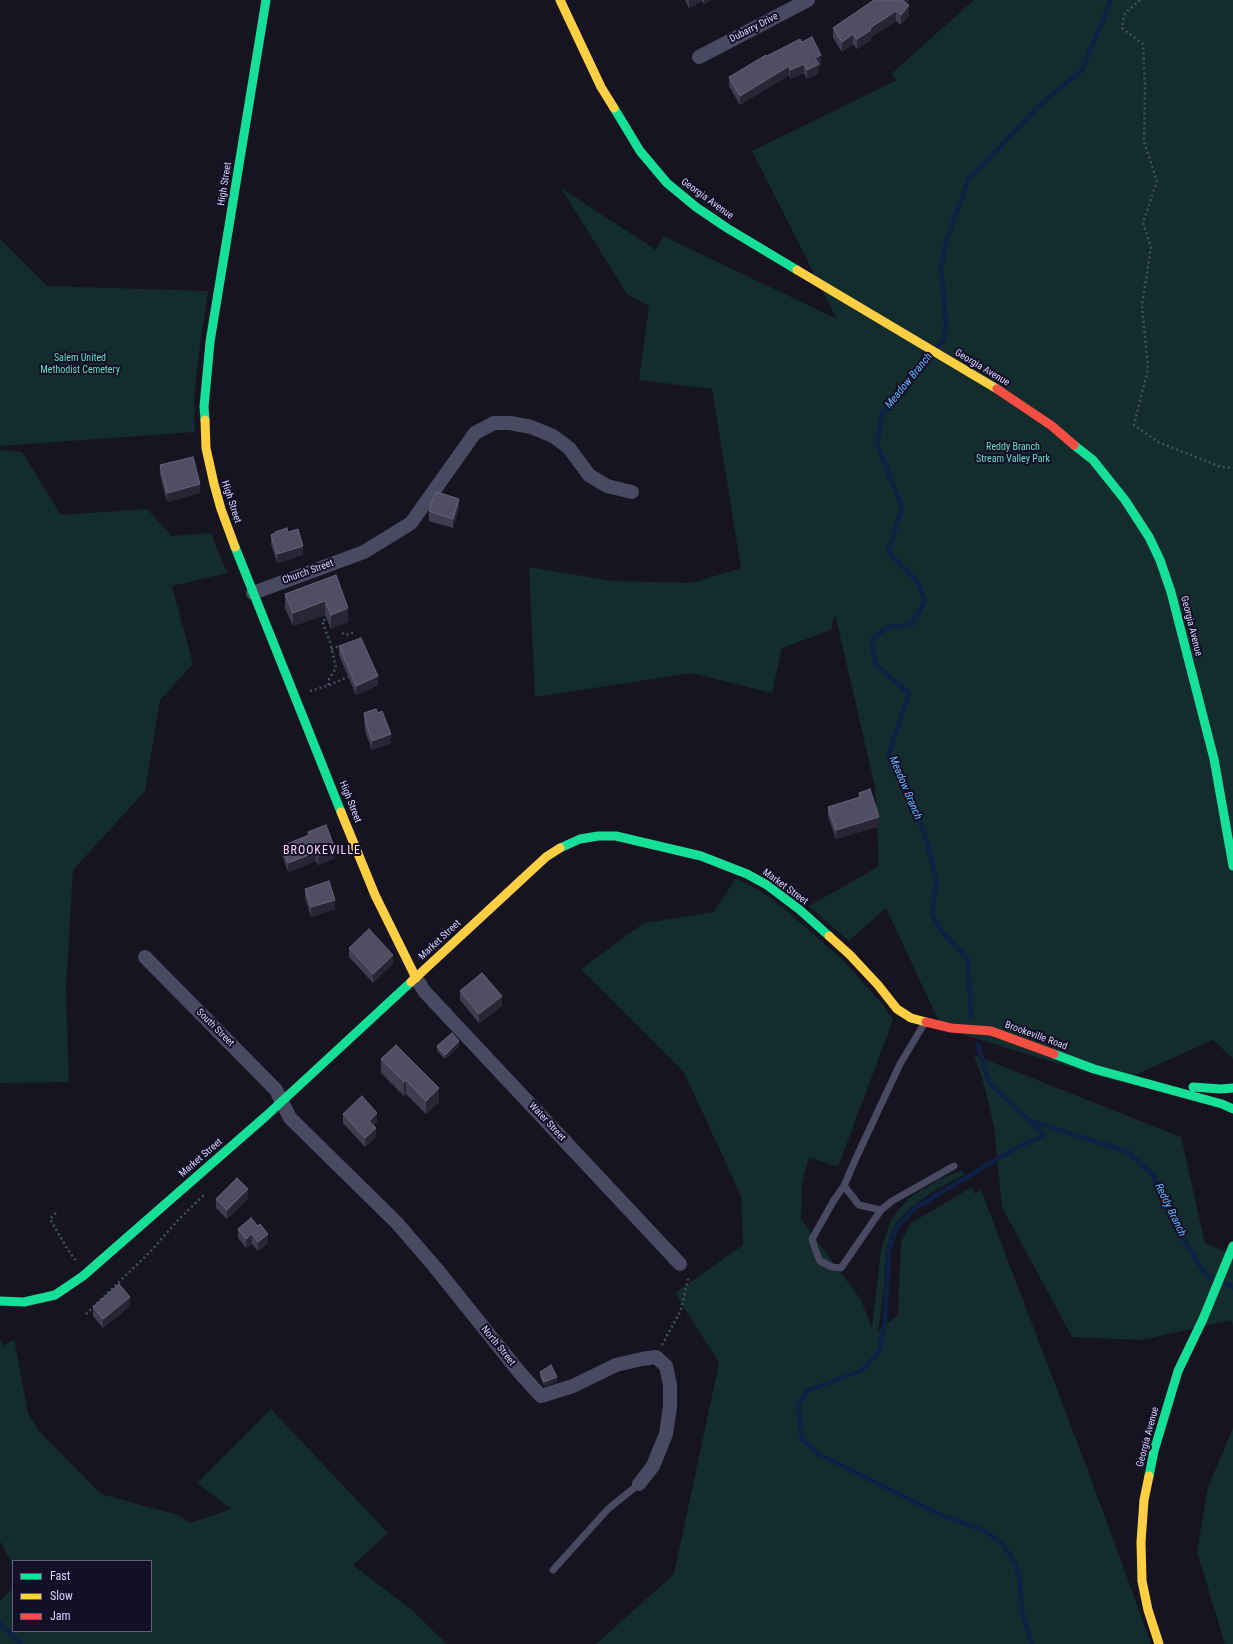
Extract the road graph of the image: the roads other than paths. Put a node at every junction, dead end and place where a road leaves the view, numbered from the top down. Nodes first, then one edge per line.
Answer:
1 (266, 0) edge
2 (560, 0) edge
3 (808, 0) edge
4 (699, 57) dead end
5 (632, 492) dead end
6 (253, 593) junction
7 (1233, 866) edge
8 (145, 958) dead end
9 (416, 978) junction
10 (926, 1022) junction
11 (1137, 1081) junction
12 (1233, 1088) edge
13 (282, 1101) junction
14 (1233, 1109) edge
15 (954, 1166) dead end
16 (844, 1186) junction
17 (881, 1210) junction
18 (1232, 1248) edge
19 (680, 1264) road end
20 (0, 1301) edge
21 (638, 1484) joint
22 (553, 1570) dead end
23 (1159, 1644) edge

1 - 6 main road, High Street
2 - 7 main road, Georgia Avenue
3 - 4 street, Dubarry Drive
5 - 6 street, Church Street
6 - 9 main road, High Street
8 - 13 street, South Street
9 - 10 main road, Market Street
9 - 13 main road, Market Street
9 - 19 street, Water Street
10 - 11 main road, Brookeville Road
10 - 16 lane
11 - 12 main road, Brookeville Road
11 - 14 main road, Brookeville Road
13 - 20 main road, Market Street
13 - 21 street, North Street
15 - 17 lane
16 - 17 lane
16 - 17 lane
18 - 23 main road, Georgia Avenue
21 - 22 lane

